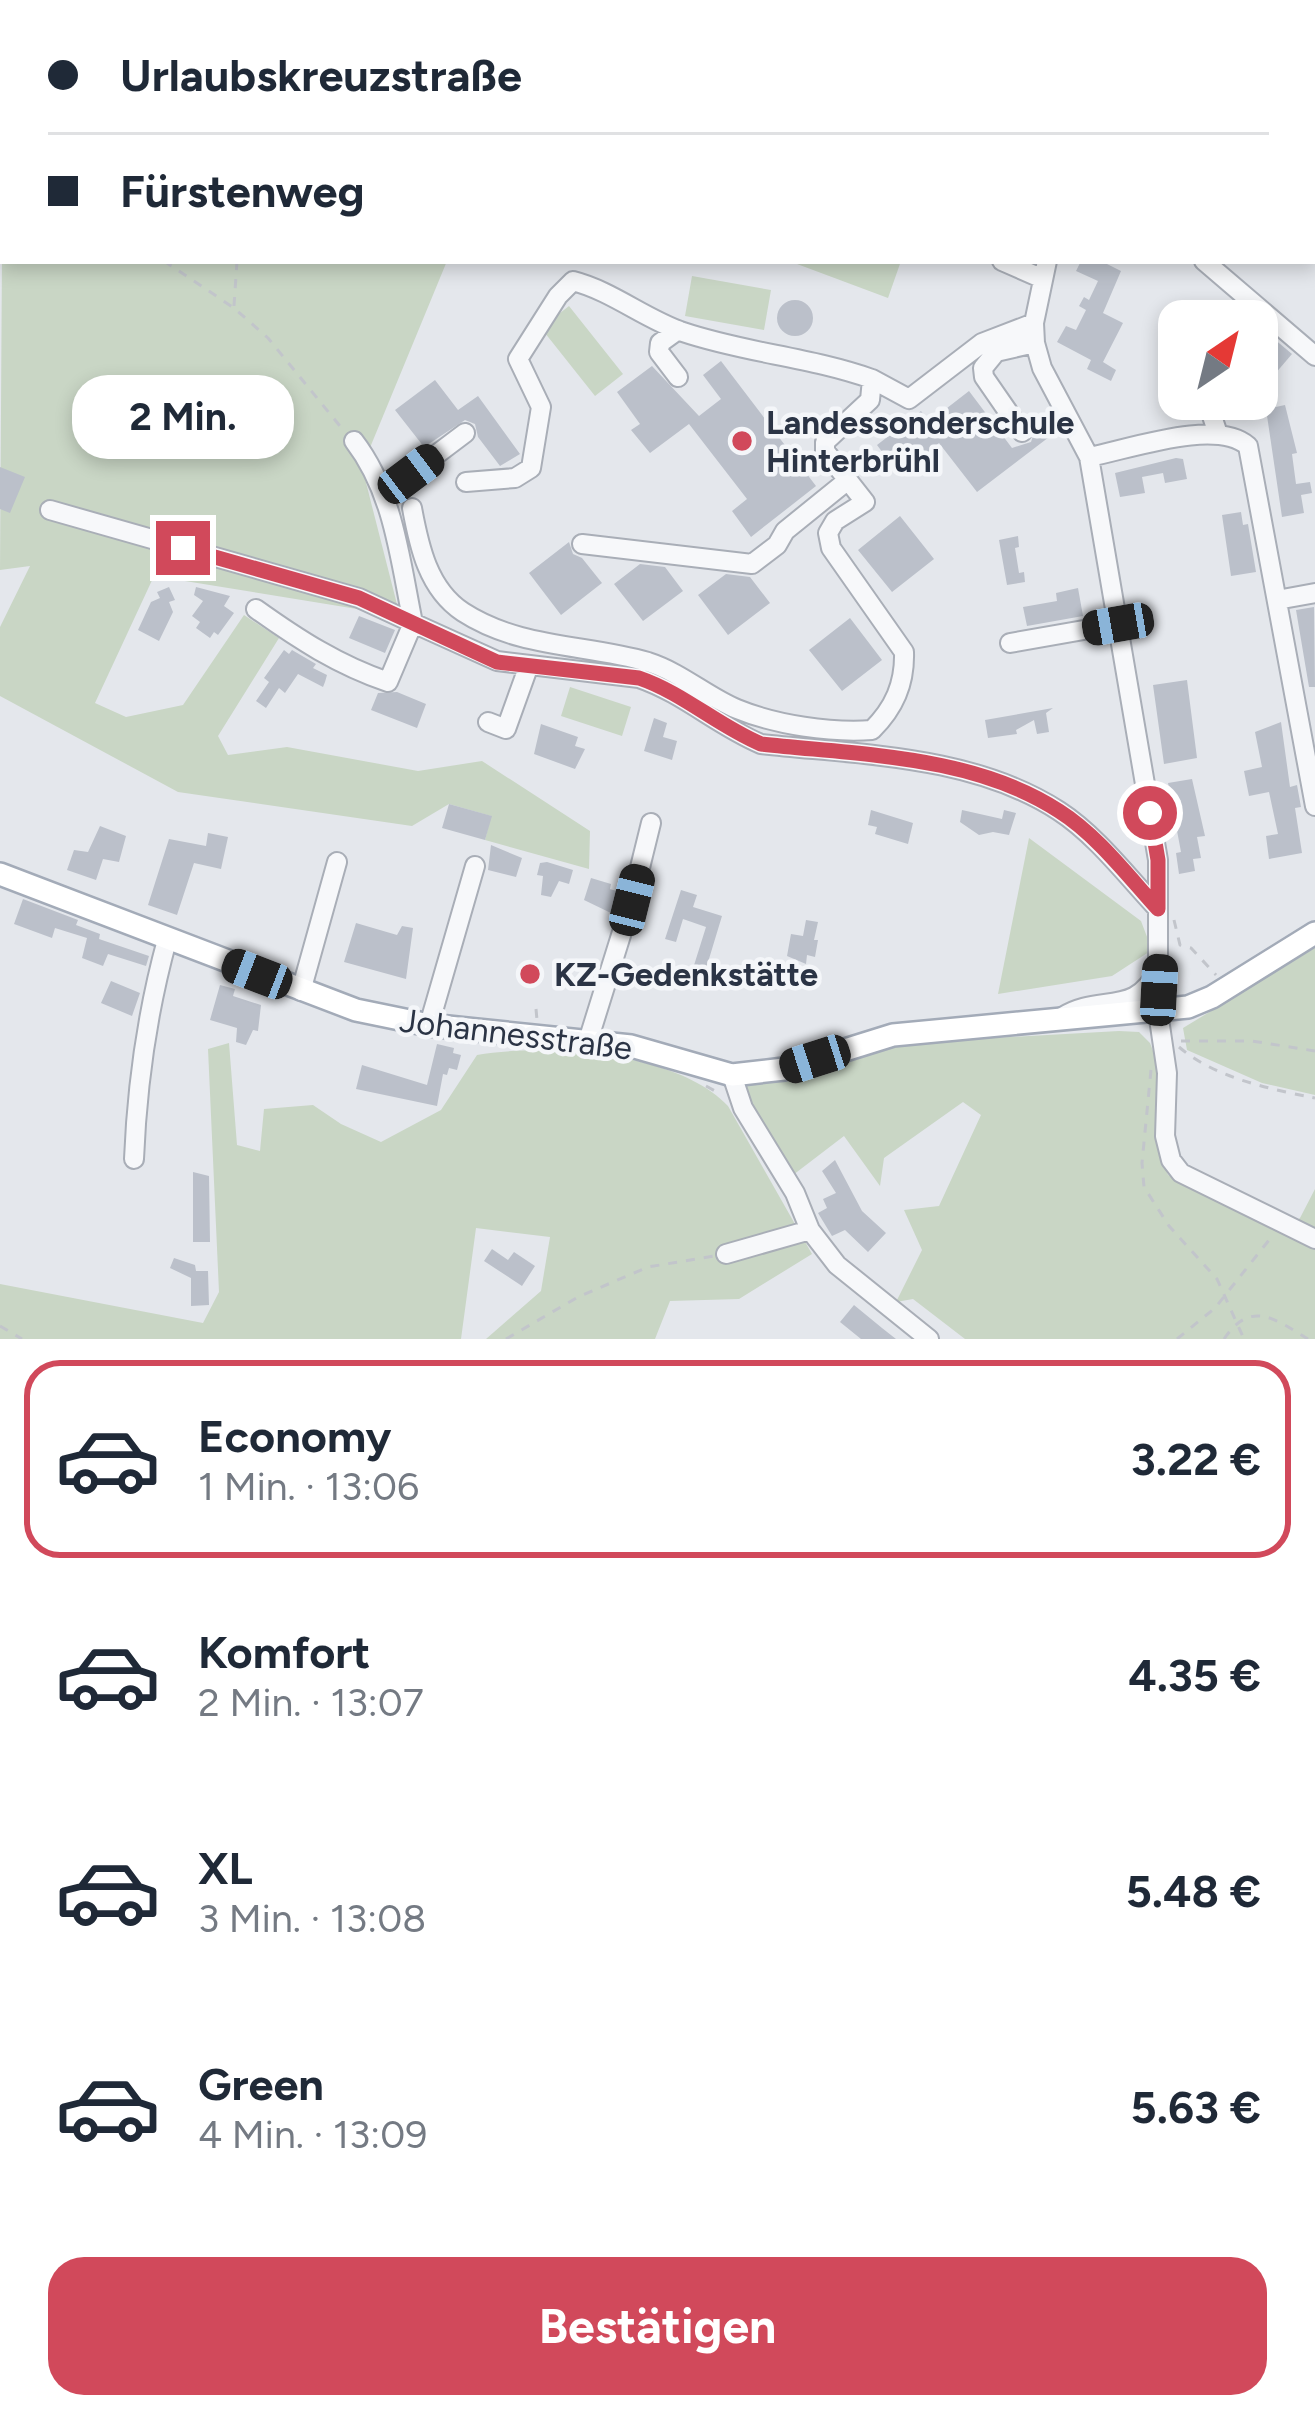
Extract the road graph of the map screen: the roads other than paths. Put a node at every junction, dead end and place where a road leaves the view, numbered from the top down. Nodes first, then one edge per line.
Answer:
1 (1207, 264) edge
2 (1045, 270) edge
3 (1243, 300) edge
4 (1278, 329) edge
5 (678, 330) junction
6 (1034, 333) junction
7 (1315, 356) edge
8 (678, 377) dead end
9 (872, 379) junction
10 (1213, 420) edge
11 (1217, 431) junction
12 (1022, 432) dead end
13 (464, 433) dead end
14 (354, 441) road end
15 (1090, 457) junction
16 (848, 481) junction
17 (466, 482) dead end
18 (384, 494) junction
19 (412, 508) dead end
20 (50, 510) dead end
21 (582, 544) dead end
22 (1315, 593) edge
23 (1277, 600) junction
24 (256, 609) dead end
25 (413, 623) junction
26 (1118, 624) junction
27 (1010, 643) dead end
28 (529, 665) junction
29 (488, 722) dead end
30 (1315, 806) edge
31 (651, 823) dead end
32 (337, 862) dead end
33 (475, 866) dead end
34 (0, 874) edge
35 (1158, 909) junction
36 (1315, 933) edge
37 (167, 940) junction
38 (1160, 958) junction
39 (302, 992) junction
40 (1158, 1012) junction
41 (1062, 1017) junction
42 (429, 1025) junction
43 (588, 1041) junction
44 (732, 1075) junction
45 (134, 1159) dead end
46 (811, 1230) junction
47 (1315, 1239) edge
48 (726, 1254) road end
49 (929, 1339) edge

1 - 3 street
2 - 6 street
4 - 7 street
5 - 8 street
5 - 9 street
5 - 17 street
6 - 9 street
6 - 12 street
6 - 15 street
9 - 16 street
10 - 11 street
11 - 15 street
11 - 23 street
13 - 18 street
14 - 18 street
15 - 26 street
16 - 19 street
16 - 21 street
18 - 25 street
20 - 25 street
22 - 23 street
23 - 30 street
24 - 25 street
25 - 28 street
26 - 27 street
26 - 35 street
28 - 29 street
28 - 35 street
31 - 43 street
32 - 39 street
33 - 42 street
34 - 37 main road, Johannesstraße
35 - 38 street
36 - 40 main road, Johannesstraße
37 - 39 main road, Johannesstraße
37 - 45 street
38 - 40 street
38 - 41 street
39 - 42 main road, Johannesstraße
40 - 41 main road, Johannesstraße
40 - 47 street
41 - 44 main road, Johannesstraße
42 - 43 main road, Johannesstraße
43 - 44 main road, Johannesstraße
44 - 46 street
46 - 48 street
46 - 49 street

